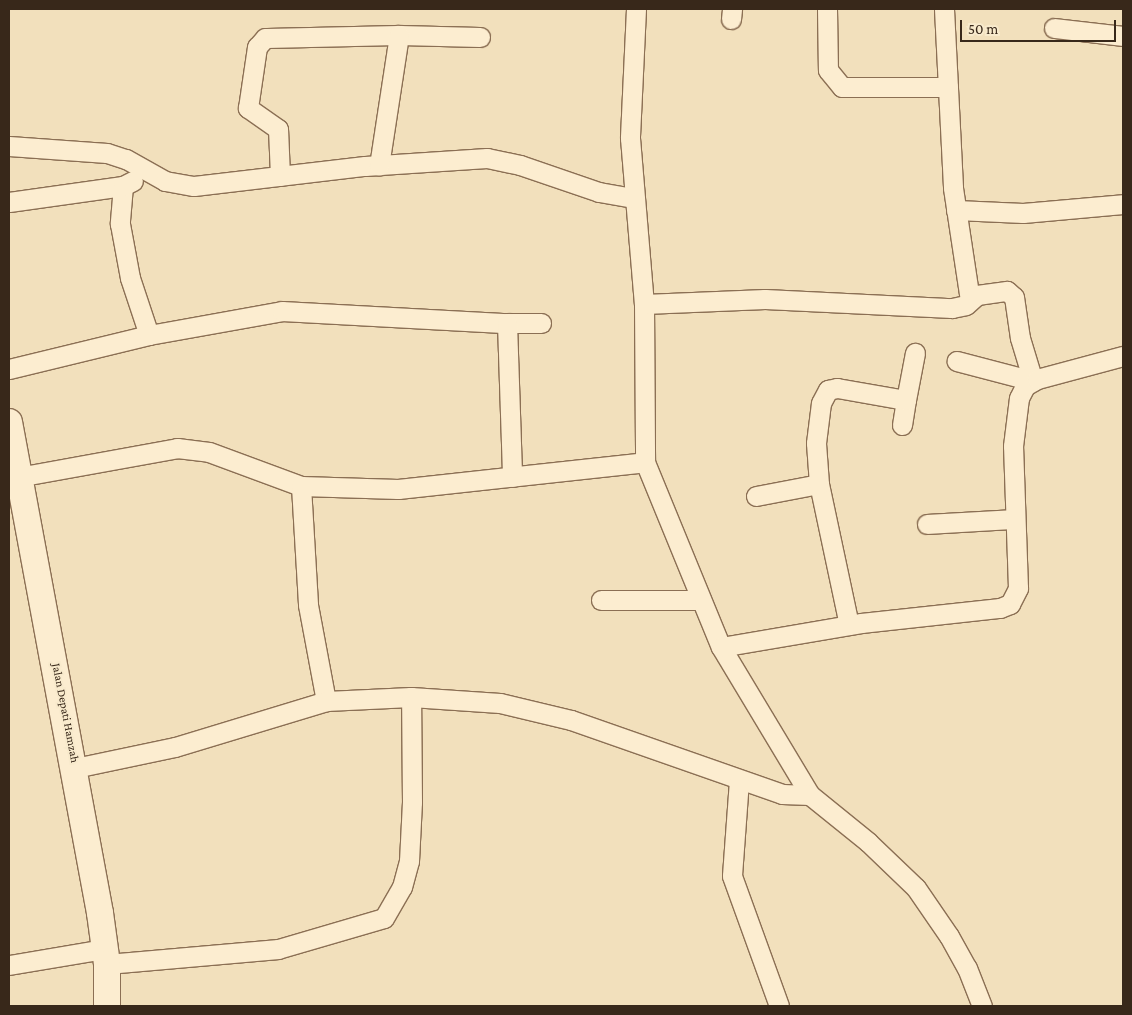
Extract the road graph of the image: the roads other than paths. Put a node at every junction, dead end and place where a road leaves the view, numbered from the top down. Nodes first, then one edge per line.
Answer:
1 (636, 9) edge
2 (828, 9) edge
3 (944, 9) edge
4 (1054, 28) dead end
5 (399, 36) junction
6 (1123, 36) edge
7 (480, 37) dead end
8 (948, 87) junction
9 (9, 146) edge
10 (380, 165) junction
11 (146, 173) junction
12 (280, 176) junction
13 (123, 186) junction
14 (634, 198) junction
15 (9, 202) edge
16 (1123, 204) edge
17 (956, 210) junction
18 (970, 300) junction
19 (644, 304) junction
20 (507, 323) junction
21 (540, 323) dead end
22 (149, 335) junction
23 (915, 352) dead end
24 (1123, 356) edge
25 (957, 361) dead end
26 (9, 369) edge
27 (1032, 381) junction
28 (906, 400) junction
29 (9, 422) edge
30 (902, 425) dead end
31 (645, 462) junction
32 (18, 477) junction
33 (512, 477) junction
34 (819, 484) junction
35 (301, 486) junction
36 (756, 496) dead end
37 (1015, 519) junction
38 (927, 524) dead end
39 (601, 600) dead end
40 (700, 600) junction
41 (849, 625) junction
42 (721, 647) junction
43 (412, 697) junction
44 (326, 701) junction
45 (76, 768) junction
46 (739, 780) junction
47 (810, 794) junction
48 (106, 957) junction
49 (9, 965) edge
50 (107, 1006) edge
51 (779, 1006) edge
52 (982, 1006) edge

1 - 14 street
2 - 8 street
3 - 8 street
4 - 6 street
5 - 7 street
5 - 10 street
5 - 12 street
8 - 17 street
9 - 11 street
10 - 12 street
10 - 14 street
11 - 12 street
11 - 13 street
13 - 15 street
13 - 22 street
14 - 19 street
16 - 17 street
17 - 18 street
18 - 19 street
18 - 27 street
19 - 31 street
20 - 21 street
20 - 22 street
20 - 33 street
22 - 26 street
23 - 28 street
24 - 27 street
25 - 27 street
27 - 37 street
28 - 30 street
28 - 34 street
29 - 32 main road, Jalan Depati Hamzah
31 - 33 street
31 - 40 street
32 - 35 street
32 - 45 main road, Jalan Depati Hamzah
33 - 35 street
34 - 36 street
34 - 41 street
35 - 44 street
37 - 38 street
37 - 41 street
39 - 40 street
40 - 42 street
41 - 42 street
42 - 47 street
43 - 44 street
43 - 46 street
43 - 48 street
44 - 45 street
45 - 48 main road, Jalan Depati Hamzah
46 - 47 street
46 - 51 street
47 - 52 street
48 - 49 street
48 - 50 main road, Jalan Depati Hamzah

